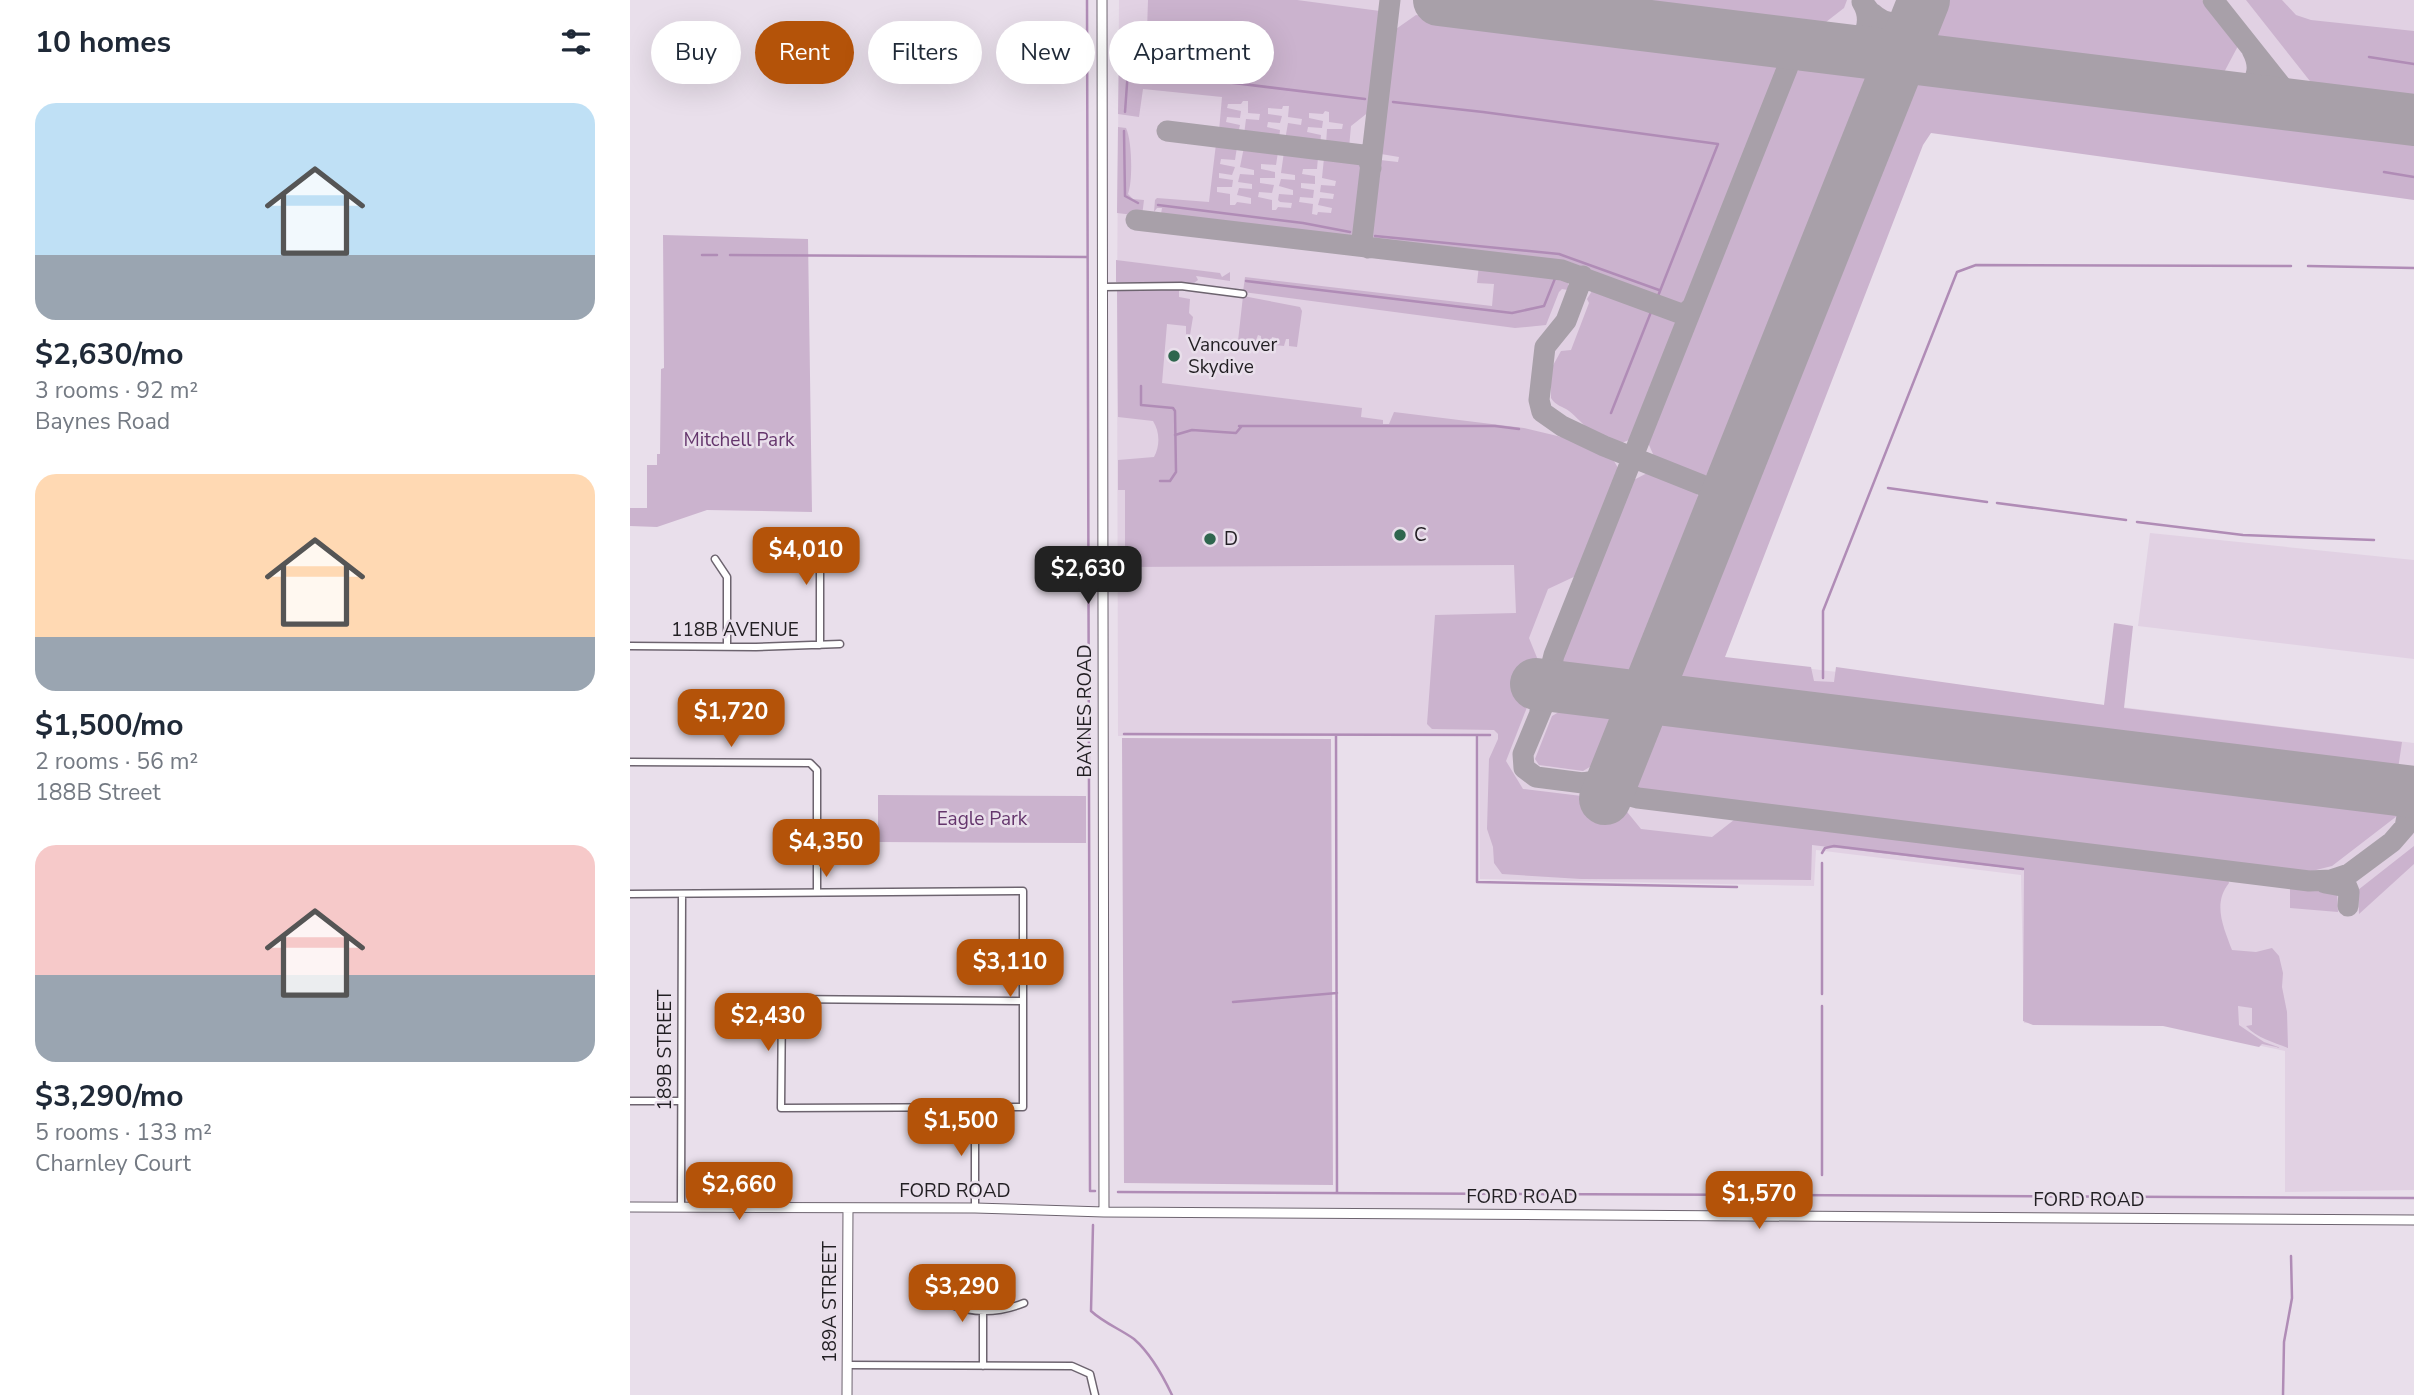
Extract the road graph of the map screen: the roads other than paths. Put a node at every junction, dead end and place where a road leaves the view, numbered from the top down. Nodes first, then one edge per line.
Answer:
1 (1102, 0) edge
2 (1102, 287) junction
3 (1243, 294) dead end
4 (835, 542) dead end
5 (715, 559) dead end
6 (840, 644) dead end
7 (820, 645) junction
8 (630, 646) edge
9 (727, 647) junction
10 (630, 762) edge
11 (817, 892) junction
12 (630, 894) edge
13 (682, 894) junction
14 (1023, 1001) junction
15 (630, 1101) edge
16 (680, 1101) junction
17 (975, 1108) junction
18 (630, 1207) edge
19 (681, 1208) junction
20 (848, 1208) junction
21 (975, 1208) junction
22 (1104, 1212) junction
23 (2414, 1220) edge
24 (1024, 1303) dead end
25 (949, 1304) dead end
26 (983, 1311) junction
27 (847, 1365) junction
28 (983, 1366) junction
29 (847, 1395) edge
30 (1096, 1395) edge

1 - 2 main road, BAYNES ROAD
2 - 3 street
2 - 22 main road, BAYNES ROAD
4 - 7 street
5 - 9 street
6 - 7 street, 118B AVENUE
7 - 9 street, 118B AVENUE
8 - 9 street, 118B AVENUE
10 - 11 street
11 - 13 street
11 - 14 street
12 - 13 street
13 - 16 street, 189B STREET
14 - 17 street
14 - 17 street
15 - 16 street
16 - 19 street, 189B STREET
17 - 21 street
18 - 19 main road, FORD ROAD
19 - 20 main road, FORD ROAD
20 - 21 main road, FORD ROAD
20 - 27 main road, 189A STREET
21 - 22 main road, FORD ROAD
22 - 23 main road, FORD ROAD
24 - 26 street
25 - 26 street
26 - 28 street
27 - 28 street
27 - 29 main road, 189A STREET
28 - 30 street

